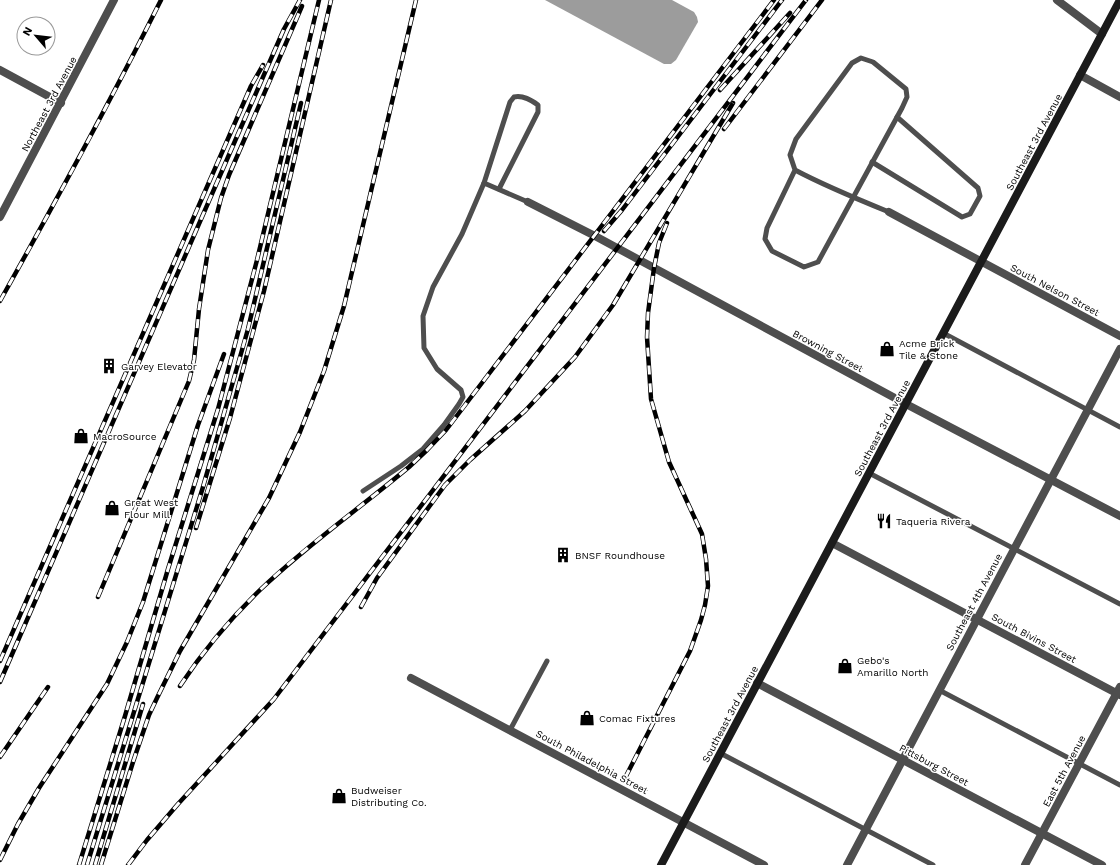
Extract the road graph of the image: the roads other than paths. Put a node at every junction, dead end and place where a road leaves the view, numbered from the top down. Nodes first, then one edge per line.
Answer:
1 (114, 0) edge
2 (1057, 0) edge
3 (1120, 0) edge
4 (1102, 34) junction
5 (0, 70) edge
6 (1080, 75) junction
7 (1120, 97) edge
8 (61, 103) junction
9 (897, 117) junction
10 (872, 162) junction
11 (795, 170) junction
12 (484, 183) junction
13 (499, 190) junction
14 (853, 198) junction
15 (528, 202) joint
16 (889, 212) joint
17 (0, 217) edge
18 (981, 261) junction
19 (944, 333) junction
20 (1120, 336) edge
21 (1120, 349) edge
22 (906, 404) junction
23 (1088, 410) junction
24 (1120, 427) edge
25 (869, 473) junction
26 (1051, 480) junction
27 (364, 491) dead end
28 (1120, 516) edge
29 (832, 542) junction
30 (1014, 548) junction
31 (1120, 604) edge
32 (976, 619) junction
33 (547, 661) dead end
34 (411, 678) dead end
35 (757, 683) junction
36 (939, 690) junction
37 (1119, 692) edge
38 (510, 730) junction
39 (720, 753) junction
40 (903, 760) junction
41 (1079, 764) junction
42 (1120, 785) edge
43 (684, 823) junction
44 (865, 830) junction
45 (1042, 833) junction
46 (662, 865) edge
47 (764, 865) edge
48 (847, 865) edge
49 (933, 865) edge
50 (1025, 865) edge
51 (1102, 865) edge

1 - 8 street, Northeast 3rd Avenue
2 - 4 street
3 - 4 main road, Southeast 3rd Avenue
4 - 6 main road, Southeast 3rd Avenue
5 - 8 street
6 - 7 street
6 - 18 main road, Southeast 3rd Avenue
8 - 17 street, Northeast 3rd Avenue
9 - 10 lane
9 - 10 lane
9 - 11 lane
10 - 14 lane
11 - 14 lane
11 - 14 lane
12 - 13 lane
12 - 13 lane
12 - 27 lane
13 - 15 lane
14 - 16 lane
15 - 22 street, Browning Street
16 - 18 street, South Nelson Street
18 - 19 main road, Southeast 3rd Avenue
18 - 20 street, South Nelson Street
19 - 22 main road, Southeast 3rd Avenue
19 - 23 lane
21 - 23 street, Southeast 4th Avenue
22 - 25 main road, Southeast 3rd Avenue
22 - 26 street, Browning Street
23 - 24 lane
23 - 26 street, Southeast 4th Avenue
25 - 29 main road, Southeast 3rd Avenue
25 - 30 lane
26 - 28 street, Browning Street
26 - 30 street, Southeast 4th Avenue
29 - 32 street, South Bivins Street
29 - 35 main road, Southeast 3rd Avenue
30 - 31 lane
30 - 32 street, Southeast 4th Avenue
32 - 36 street, Southeast 4th Avenue
32 - 37 street, South Bivins Street
33 - 38 lane
34 - 38 street, South Philadelphia Street
35 - 39 main road, Southeast 3rd Avenue
35 - 40 street, Pittsburg Street
36 - 40 street, Southeast 4th Avenue
36 - 41 lane
37 - 41 street, East 5th Avenue
38 - 43 street, South Philadelphia Street
39 - 43 main road, Southeast 3rd Avenue
39 - 44 lane
40 - 44 street, Southeast 4th Avenue
40 - 45 street, Pittsburg Street
41 - 42 lane
41 - 45 street, East 5th Avenue
43 - 46 main road, Southeast 3rd Avenue
43 - 47 street, South Philadelphia Street
44 - 48 street, Southeast 4th Avenue
44 - 49 lane
45 - 50 street, East 5th Avenue
45 - 51 street, Pittsburg Street

